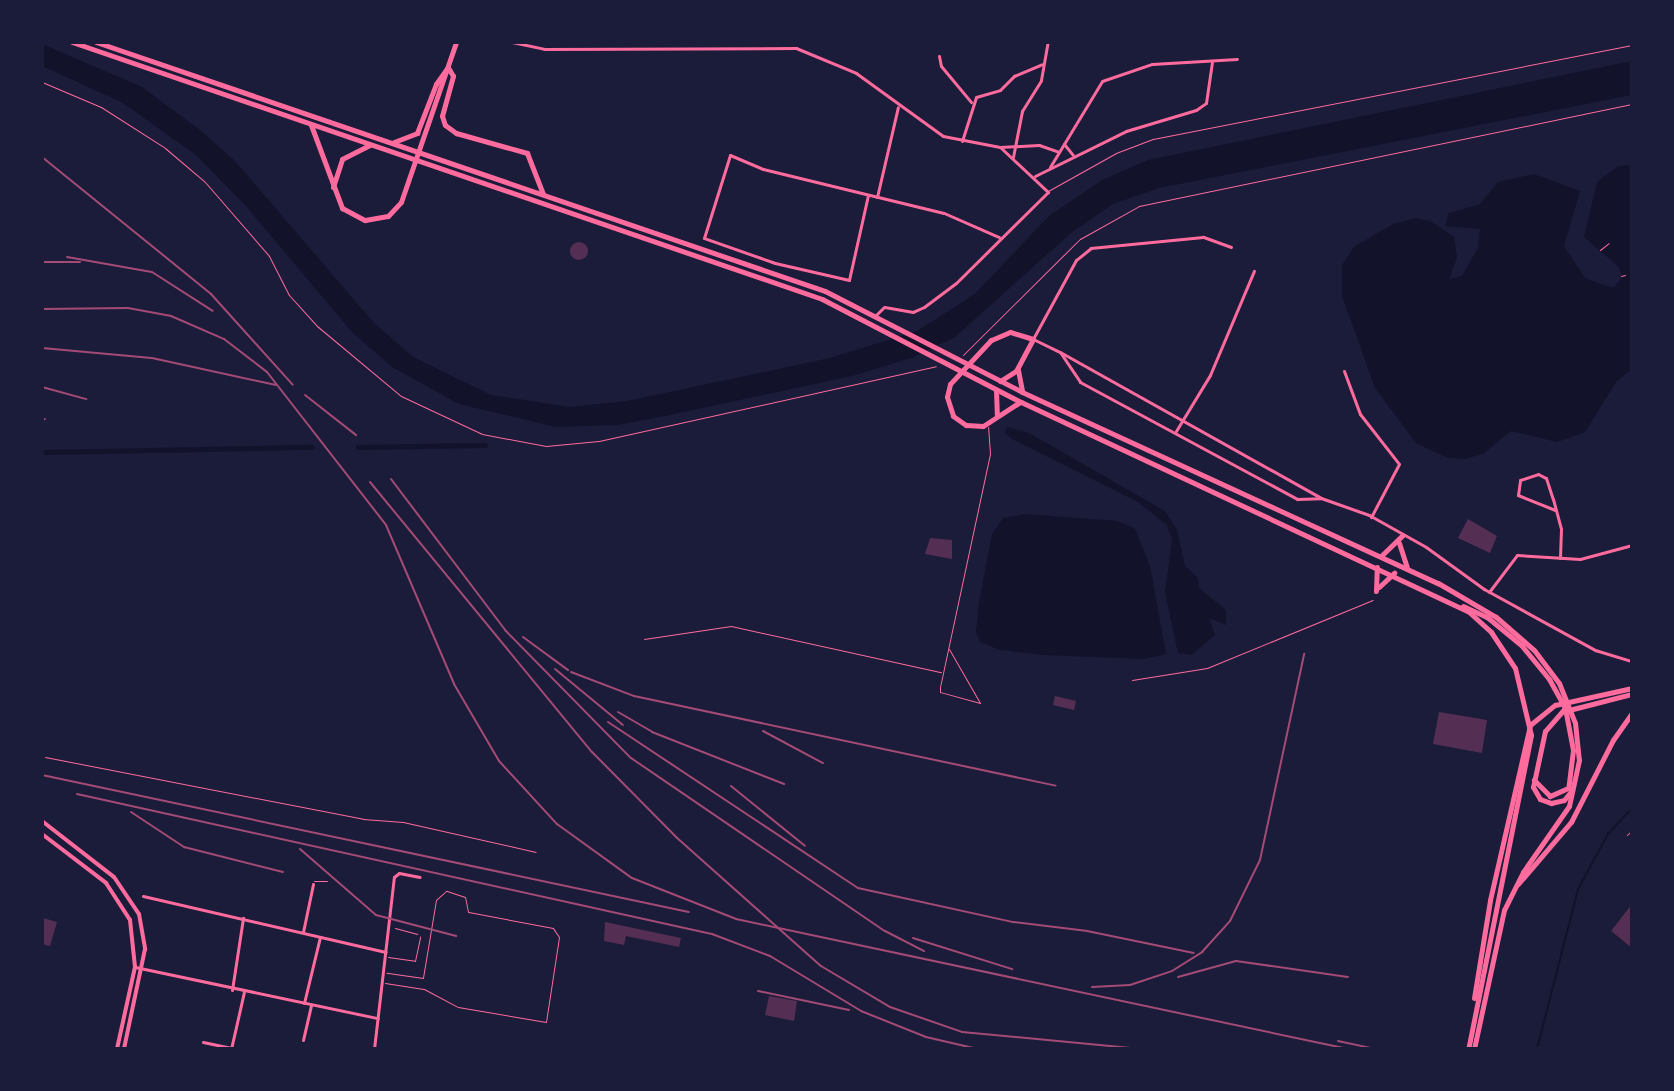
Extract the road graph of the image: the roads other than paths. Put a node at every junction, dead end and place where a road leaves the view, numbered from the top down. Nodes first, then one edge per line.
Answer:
1 (72, 42) edge
2 (96, 42) edge
3 (456, 42) edge
4 (512, 42) edge
5 (1048, 42) edge
6 (1632, 45) edge
7 (939, 56) dead end
8 (1237, 59) dead end
9 (1212, 62) junction
10 (1042, 64) junction
11 (448, 68) junction
12 (971, 102) junction
13 (898, 106) junction
14 (310, 124) junction
15 (962, 141) junction
16 (390, 142) junction
17 (1015, 144) junction
18 (1064, 144) junction
19 (371, 145) junction
20 (1000, 147) junction
21 (1059, 152) junction
22 (1073, 155) junction
23 (1013, 157) junction
24 (1050, 167) junction
25 (1035, 176) junction
26 (333, 188) junction
27 (1048, 192) junction
28 (543, 194) junction
29 (868, 195) junction
30 (877, 197) junction
31 (999, 237) junction
32 (1231, 247) dead end
33 (1254, 271) dead end
34 (876, 315) junction
35 (1033, 339) junction
36 (1060, 352) junction
37 (1020, 365) junction
38 (1344, 371) dead end
39 (1000, 381) junction
40 (995, 389) junction
41 (1022, 392) junction
42 (1021, 402) junction
43 (996, 418) junction
44 (1182, 421) junction
45 (987, 425) junction
46 (1176, 431) junction
47 (1321, 498) junction
48 (1555, 510) junction
49 (1371, 517) junction
50 (1403, 535) junction
51 (1399, 542) junction
52 (1632, 545) edge
53 (1380, 556) junction
54 (1560, 558) junction
55 (1377, 566) junction
56 (1408, 569) junction
57 (1394, 573) junction
58 (1489, 592) junction
59 (1373, 600) dead end
60 (1458, 605) junction
61 (644, 639) dead end
62 (949, 649) junction
63 (1632, 661) edge
64 (1548, 671) junction
65 (944, 672) junction
66 (1132, 680) dead end
67 (1632, 691) edge
68 (1573, 701) junction
69 (1560, 713) junction
70 (1632, 713) edge
71 (1575, 736) junction
72 (1534, 780) junction
73 (1577, 781) junction
74 (42, 821) edge
75 (1632, 830) edge
76 (42, 834) edge
77 (1627, 835) dead end
78 (420, 877) dead end
79 (327, 881) dead end
80 (313, 884) joint
81 (1514, 887) junction
82 (143, 896) dead end
83 (243, 918) junction
84 (303, 932) junction
85 (320, 936) junction
86 (420, 937) road end
87 (386, 955) junction
88 (135, 967) junction
89 (143, 969) junction
90 (383, 973) junction
91 (382, 983) junction
92 (232, 990) junction
93 (244, 992) junction
94 (304, 1003) junction
95 (311, 1005) junction
96 (378, 1018) junction
97 (1472, 1023) junction
98 (303, 1040) dead end
99 (203, 1042) dead end
100 (231, 1048) edge
101 (117, 1049) edge
102 (124, 1049) edge
103 (374, 1049) edge
104 (1471, 1049) edge

1 - 14 highway
2 - 16 highway
3 - 11 highway
4 - 13 street
5 - 10 street
6 - 27 lane
7 - 12 street
8 - 9 street
9 - 18 street
9 - 22 street
10 - 12 street
10 - 17 street
11 - 16 highway
11 - 26 highway
11 - 28 highway
12 - 15 street
13 - 15 street
13 - 30 street
14 - 19 highway
14 - 26 highway
15 - 20 street
16 - 28 highway
17 - 20 street
17 - 21 street
17 - 23 street
18 - 21 street
18 - 22 street
19 - 26 highway
19 - 40 highway
20 - 23 street
21 - 24 street
22 - 24 street
23 - 25 street
24 - 25 street
25 - 27 street
27 - 31 street
28 - 34 highway
29 - 29 street
29 - 30 street
30 - 31 street
31 - 34 street
32 - 35 street
33 - 44 street
34 - 39 highway
35 - 36 street
35 - 37 highway
35 - 45 highway
36 - 44 street
36 - 46 street
37 - 39 highway
37 - 41 highway
38 - 49 street
39 - 41 highway
40 - 42 highway
40 - 43 highway
41 - 53 highway
42 - 43 highway
42 - 55 highway
43 - 45 highway
44 - 46 street
44 - 47 street
45 - 62 lane
46 - 47 street
47 - 49 street
48 - 48 street
48 - 54 street
49 - 50 street
50 - 51 highway
50 - 58 street
51 - 53 highway
51 - 56 highway
52 - 54 street
53 - 56 highway
54 - 58 street
55 - 57 highway
55 - 57 highway
56 - 64 highway
57 - 60 highway
58 - 63 street
59 - 66 lane
60 - 64 highway
60 - 97 highway
61 - 65 lane
62 - 65 lane
62 - 65 lane
64 - 71 highway
67 - 68 highway
67 - 69 highway
68 - 69 highway
68 - 97 highway
69 - 72 highway
70 - 81 highway
71 - 72 highway
71 - 73 highway
72 - 73 highway
73 - 81 highway
74 - 89 street
75 - 77 lane
76 - 88 street
78 - 87 street
79 - 80 lane
80 - 84 street
81 - 104 highway
82 - 83 street
83 - 84 street
83 - 92 street
84 - 85 street
85 - 87 street
85 - 94 street
86 - 87 lane
87 - 90 street
88 - 89 street
88 - 101 street
89 - 92 street
89 - 102 street
90 - 91 street
90 - 91 lane
91 - 96 street
92 - 93 street
93 - 94 street
93 - 100 street
94 - 95 street
95 - 96 street
95 - 98 street
96 - 103 street
97 - 104 highway
99 - 100 street

